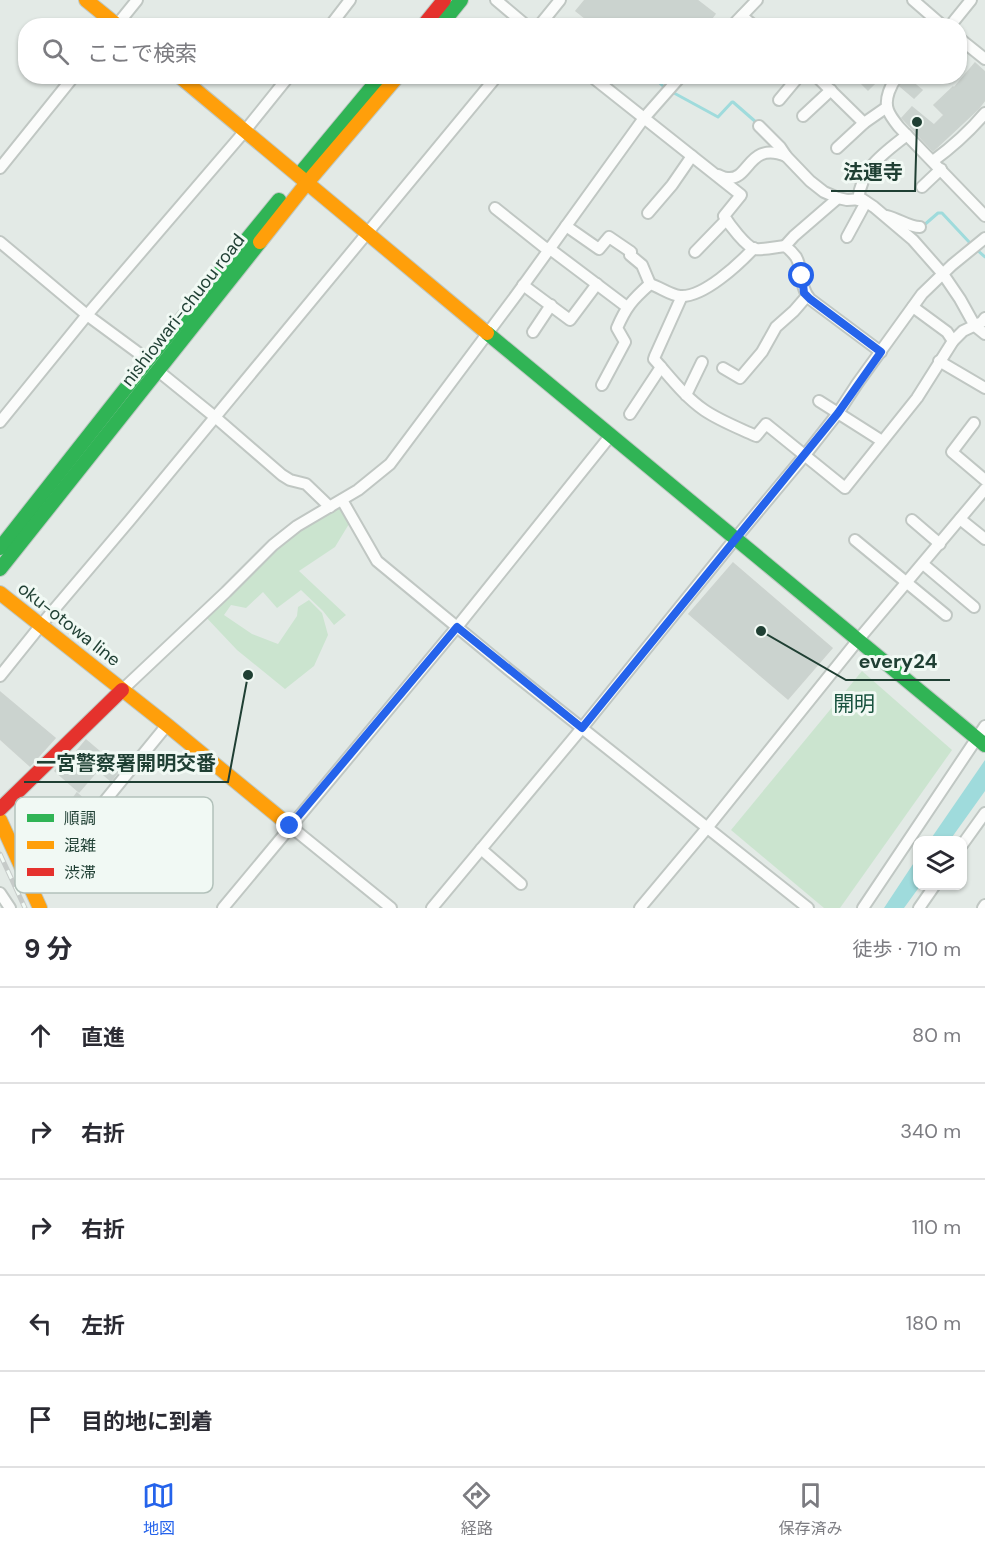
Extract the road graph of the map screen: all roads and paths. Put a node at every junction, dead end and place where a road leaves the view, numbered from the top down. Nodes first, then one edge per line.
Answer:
1 (86, 0) edge
2 (136, 0) edge
3 (350, 0) edge
4 (444, 0) edge
5 (461, 0) edge
6 (496, 0) edge
7 (560, 0) edge
8 (757, 0) edge
9 (913, 0) edge
10 (971, 0) edge
11 (742, 16) joint
12 (108, 18) edge
13 (122, 18) edge
14 (336, 18) edge
15 (429, 18) edge
16 (446, 18) edge
17 (517, 18) edge
18 (545, 18) edge
19 (744, 18) edge
20 (934, 18) edge
21 (956, 18) edge
22 (967, 45) edge
23 (985, 59) edge
24 (68, 84) edge
25 (188, 84) edge
26 (283, 84) edge
27 (375, 84) edge
28 (391, 84) edge
29 (490, 84) edge
30 (601, 84) edge
31 (674, 84) edge
32 (792, 84) edge
33 (825, 84) edge
34 (893, 84) edge
35 (831, 90) junction
36 (779, 100) dead end
37 (886, 107) junction
38 (985, 113) edge
39 (803, 116) dead end
40 (644, 118) junction
41 (864, 123) junction
42 (759, 126) dead end
43 (244, 132) junction
44 (907, 135) junction
45 (837, 148) dead end
46 (692, 156) junction
47 (786, 156) junction
48 (937, 165) junction
49 (0, 168) edge
50 (715, 174) junction
51 (302, 180) junction
52 (922, 187) dead end
53 (838, 198) junction
54 (862, 201) junction
55 (495, 208) dead end
56 (648, 213) dead end
57 (884, 216) junction
58 (985, 216) edge
59 (726, 220) junction
60 (566, 226) junction
61 (920, 227) dead end
62 (367, 234) junction
63 (847, 237) dead end
64 (985, 238) edge
65 (0, 242) edge
66 (785, 246) junction
67 (754, 248) junction
68 (550, 249) junction
69 (695, 252) dead end
70 (943, 274) junction
71 (597, 284) junction
72 (650, 284) junction
73 (523, 285) junction
74 (682, 296) junction
75 (807, 296) junction
76 (551, 305) junction
77 (627, 307) junction
78 (913, 307) junction
79 (87, 315) junction
80 (985, 318) edge
81 (975, 326) junction
82 (532, 332) dead end
83 (487, 334) junction
84 (985, 334) edge
85 (953, 340) junction
86 (881, 352) junction
87 (939, 361) junction
88 (702, 362) dead end
89 (152, 365) junction
90 (661, 367) junction
91 (723, 368) dead end
92 (602, 385) dead end
93 (985, 388) edge
94 (686, 395) junction
95 (819, 400) dead end
96 (838, 413) junction
97 (630, 414) dead end
98 (215, 417) junction
99 (0, 422) edge
100 (974, 423) dead end
101 (611, 435) junction
102 (882, 441) junction
103 (805, 455) junction
104 (985, 480) edge
105 (985, 489) edge
106 (342, 500) junction
107 (330, 507) junction
108 (960, 519) junction
109 (912, 520) dead end
110 (735, 539) junction
111 (985, 539) edge
112 (855, 540) dead end
113 (940, 543) junction
114 (0, 548) edge
115 (923, 564) junction
116 (0, 569) edge
117 (907, 583) junction
118 (0, 593) edge
119 (974, 607) dead end
120 (946, 615) dead end
121 (41, 625) junction
122 (457, 627) junction
123 (858, 640) junction
124 (0, 676) edge
125 (122, 690) junction
126 (167, 725) junction
127 (582, 728) junction
128 (983, 736) edge
129 (108, 797) edge
130 (0, 809) edge
131 (985, 813) edge
132 (0, 820) edge
133 (290, 826) junction
134 (707, 828) junction
135 (967, 838) edge
136 (481, 849) junction
137 (15, 853) edge
138 (521, 884) dead end
139 (932, 890) edge
140 (0, 892) edge
141 (33, 893) edge
142 (10, 908) edge
143 (40, 908) edge
144 (223, 908) edge
145 (391, 908) edge
146 (432, 908) edge
147 (640, 908) edge
148 (808, 908) edge
149 (863, 908) edge
150 (919, 908) edge

1 - 12 main road
2 - 13 street
3 - 14 street
4 - 15 main road
5 - 16 main road
6 - 17 street
7 - 18 street
8 - 11 street
9 - 20 street
10 - 21 street
11 - 19 street
22 - 23 street
24 - 49 street
25 - 43 main road
26 - 43 street
27 - 51 main road, nishiowari-chuou road
28 - 51 main road, nishiowari-chuou road
29 - 62 street
30 - 40 street
31 - 40 street
32 - 36 street
33 - 35 street
34 - 37 street
35 - 39 street
35 - 41 street
37 - 41 street
37 - 44 street
38 - 48 street
40 - 46 street
40 - 60 street
41 - 45 street
42 - 47 street
43 - 51 main road
43 - 79 street
44 - 48 street
44 - 54 street
46 - 50 street
46 - 56 street
47 - 50 street
47 - 53 street
48 - 52 street
48 - 58 street
50 - 59 street
51 - 62 main road
51 - 89 main road, nishiowari-chuou road
53 - 54 street
53 - 66 street
54 - 57 street
54 - 63 street
55 - 68 street
57 - 61 street
57 - 70 street
59 - 67 street
59 - 69 street
60 - 68 street
60 - 72 street
62 - 83 main road
62 - 98 street
64 - 70 street
65 - 79 street
66 - 67 street
66 - 75 street
67 - 74 street
68 - 71 street
68 - 73 street
70 - 78 street
70 - 81 street
71 - 76 street
71 - 77 street
72 - 74 street
72 - 77 street
73 - 76 street
73 - 83 street
74 - 90 street
75 - 86 street
75 - 91 street
76 - 82 street
77 - 92 street
78 - 85 street
78 - 86 street
79 - 89 street
79 - 99 street
80 - 81 street
81 - 84 street
81 - 85 street
83 - 101 main road
83 - 106 street
85 - 87 street
86 - 96 street
87 - 93 street
87 - 102 street
88 - 94 street
89 - 98 street
89 - 114 main road, nishiowari-chuou road
89 - 116 main road, nishiowari-chuou road
90 - 94 street
90 - 97 street
94 - 103 street
95 - 96 street
96 - 102 street
96 - 103 street
98 - 107 street
98 - 121 street
100 - 104 street
101 - 110 main road
101 - 122 street
102 - 103 street
103 - 110 street
105 - 108 street
106 - 107 street
106 - 122 street
107 - 125 street
108 - 111 street
108 - 113 street
109 - 113 street
110 - 123 main road
110 - 127 street
112 - 117 street
113 - 115 street
115 - 117 street
115 - 119 street
117 - 120 street
117 - 123 street
118 - 121 main road, oku-otowa line
121 - 124 street
121 - 125 main road, oku-otowa line
122 - 127 street
122 - 133 street
123 - 128 main road
123 - 134 street
125 - 126 main road
125 - 130 main road, oku-otowa line
126 - 129 street
126 - 133 main road
127 - 134 street
127 - 136 street
128 - 149 street
131 - 135 street
132 - 137 main road
133 - 144 street
133 - 145 street
134 - 147 street
134 - 148 street
136 - 138 street
136 - 146 street
139 - 150 street
140 - 142 street
141 - 143 main road

